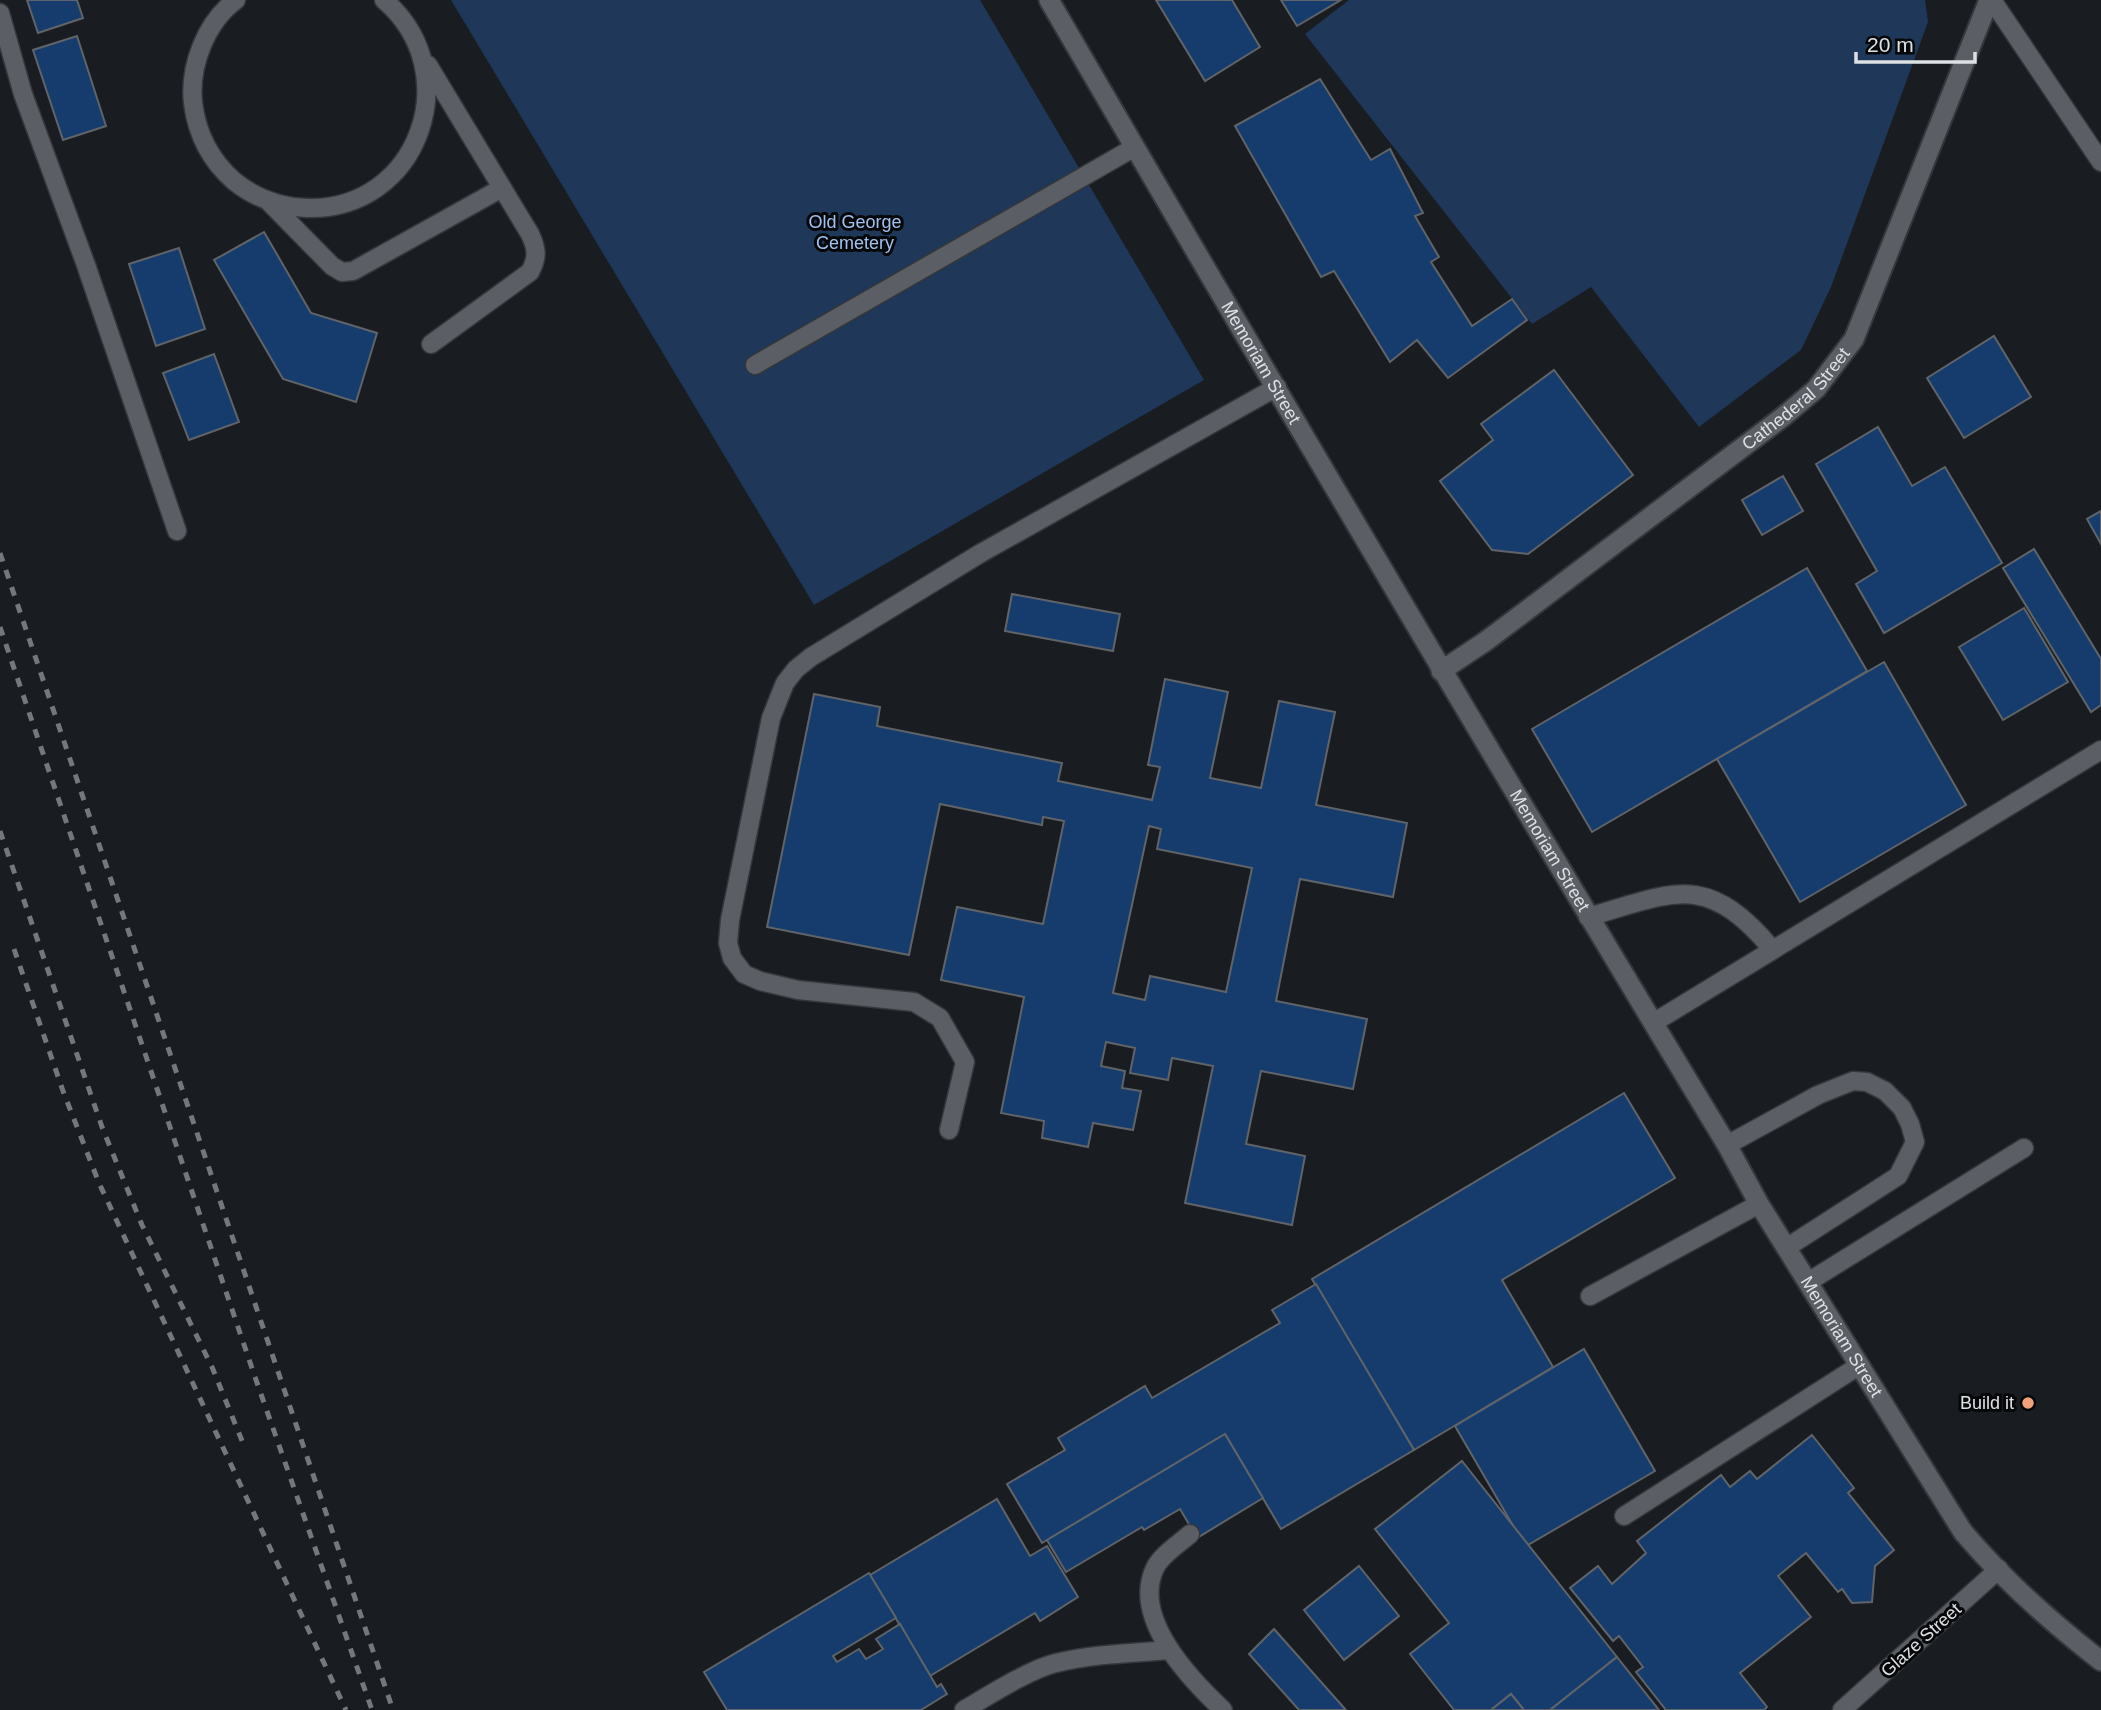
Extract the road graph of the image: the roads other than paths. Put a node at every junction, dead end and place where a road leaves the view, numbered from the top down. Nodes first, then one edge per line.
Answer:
1 (236, 0) edge
2 (384, 0) edge
3 (1049, 0) edge
4 (1990, 0) edge
5 (0, 13) edge
6 (422, 56) junction
7 (1135, 147) junction
8 (2101, 162) edge
9 (502, 188) junction
10 (268, 201) junction
11 (431, 344) dead end
12 (755, 365) dead end
13 (1277, 387) junction
14 (177, 531) dead end
15 (1441, 671) junction
16 (2101, 750) edge
17 (1588, 917) junction
18 (1772, 949) junction
19 (1653, 1023) junction
20 (949, 1130) dead end
21 (1727, 1145) junction
22 (2024, 1148) dead end
23 (1759, 1204) junction
24 (1786, 1248) junction
25 (1808, 1282) junction
26 (1590, 1296) dead end
27 (1860, 1365) junction
28 (1624, 1516) dead end
29 (1190, 1534) dead end
30 (1999, 1569) junction
31 (1170, 1650) junction
32 (2101, 1661) edge
33 (964, 1710) edge
34 (1223, 1710) edge
35 (1842, 1710) edge

1 - 10 lane
2 - 6 lane
3 - 7 street, Memoriam Street
4 - 8 lane
4 - 15 street, Cathederal Street
5 - 14 lane
6 - 9 lane
6 - 10 lane
7 - 12 lane
7 - 13 street, Memoriam Street
9 - 10 lane
9 - 11 lane
13 - 15 street, Memoriam Street
13 - 20 lane
15 - 17 street, Memoriam Street
16 - 18 lane
17 - 18 lane
17 - 19 street, Memoriam Street
18 - 19 lane
19 - 21 street, Memoriam Street
21 - 23 street, Memoriam Street
21 - 24 lane
22 - 25 lane
23 - 24 street, Memoriam Street
23 - 26 lane
24 - 25 street, Memoriam Street
25 - 27 street, Memoriam Street
27 - 28 lane
27 - 30 street, Memoriam Street
29 - 31 lane
30 - 32 street, Memoriam Street
30 - 35 lane, Glaze Street
31 - 33 lane
31 - 34 lane

